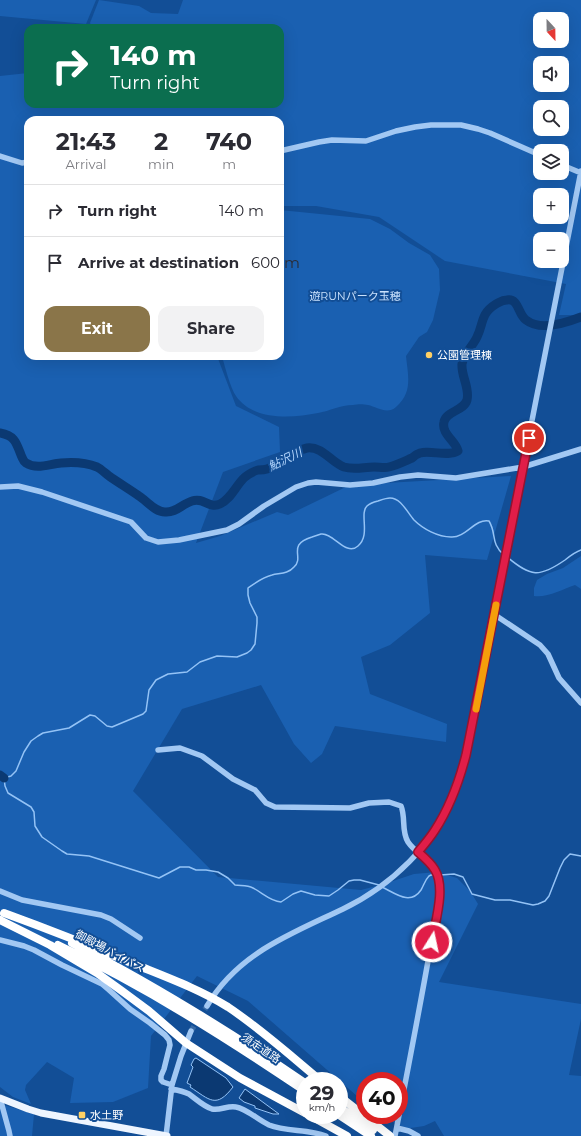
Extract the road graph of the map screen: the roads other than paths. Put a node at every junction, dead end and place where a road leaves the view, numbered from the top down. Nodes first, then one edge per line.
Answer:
1 (284, 150) edge
2 (533, 152) edge
3 (0, 156) edge
4 (24, 163) edge
5 (569, 168) edge
6 (581, 172) edge
7 (581, 449) edge
8 (524, 467) junction
9 (0, 487) edge
10 (494, 614) junction
11 (581, 703) edge
12 (158, 750) dead end
13 (418, 852) junction
14 (0, 891) edge
15 (1, 916) edge
16 (140, 938) dead end
17 (0, 940) edge
18 (212, 998) junction
19 (207, 1006) tunnel mouth
20 (205, 1021) junction
21 (191, 1031) tunnel mouth
22 (186, 1043) junction
23 (310, 1072) edge
24 (296, 1077) edge
25 (296, 1085) edge
26 (172, 1087) junction
27 (0, 1098) edge
28 (348, 1103) edge
29 (296, 1108) edge
30 (348, 1112) edge
31 (348, 1120) edge
32 (325, 1124) edge
33 (397, 1128) junction
34 (386, 1135) edge
35 (10, 1136) edge
36 (166, 1136) edge
37 (326, 1136) edge
38 (347, 1136) edge
39 (371, 1136) edge
40 (395, 1136) edge
41 (418, 1136) edge

1 - 2 street
3 - 4 street
5 - 6 street
6 - 8 street
7 - 8 street
8 - 9 street
8 - 10 street
10 - 11 street
10 - 13 street
12 - 13 street
13 - 18 street
13 - 33 street
14 - 16 street
15 - 18 highway
15 - 20 highway, 御殿場バイパス
15 - 22 highway
17 - 26 street
18 - 19 street
18 - 23 highway
20 - 24 highway, 須走道路
20 - 25 highway, 須走道路
21 - 22 street
22 - 26 street
22 - 29 highway
26 - 36 street
26 - 37 street
27 - 35 street
27 - 36 main road
28 - 34 highway
30 - 34 highway
31 - 39 highway
32 - 38 highway
33 - 40 street
33 - 41 street

